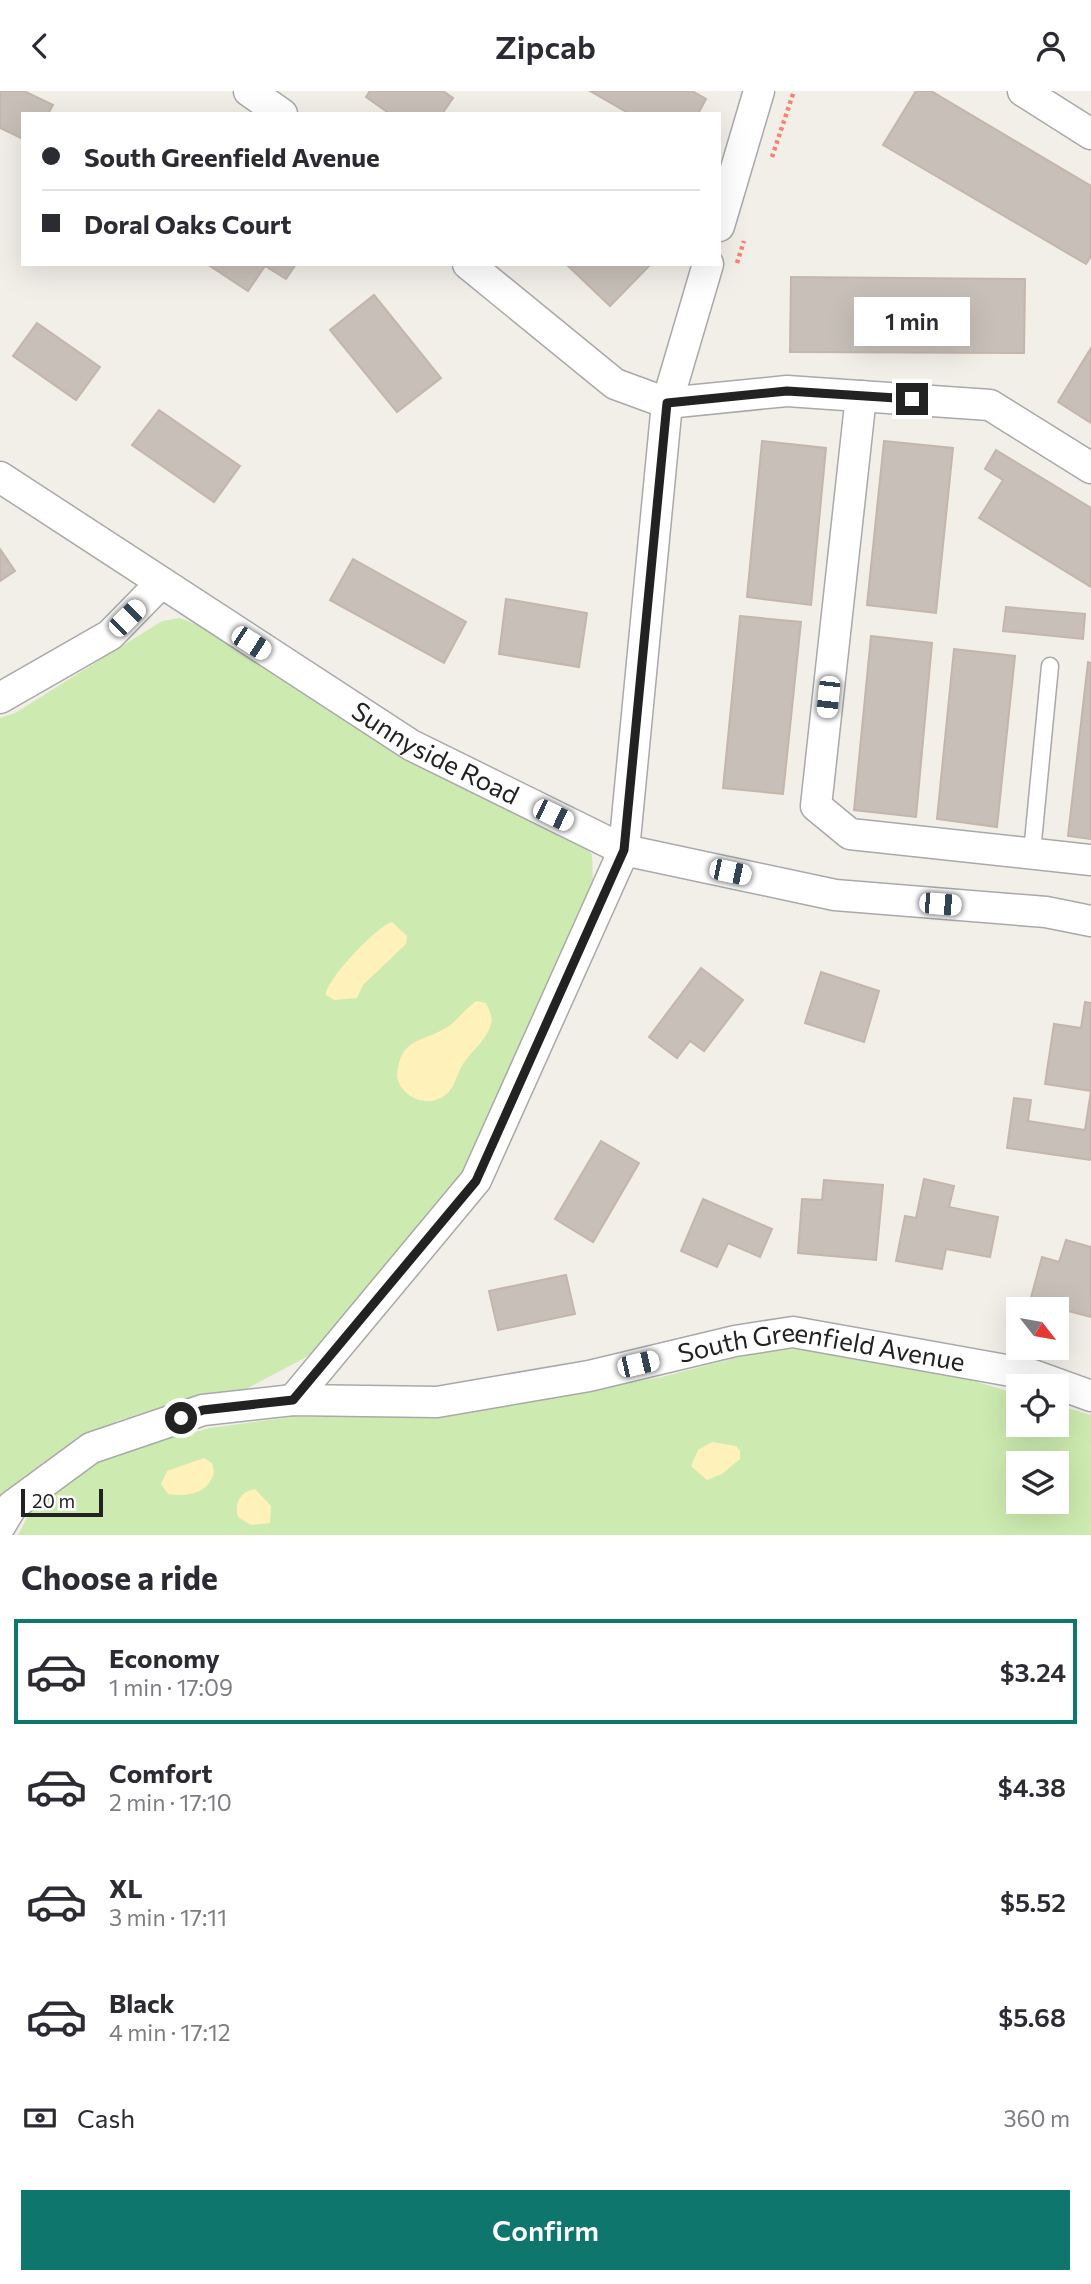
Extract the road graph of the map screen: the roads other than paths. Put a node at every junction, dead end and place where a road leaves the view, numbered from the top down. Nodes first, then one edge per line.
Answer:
1 (249, 91) edge
2 (759, 91) edge
3 (1023, 91) edge
4 (279, 112) edge
5 (1091, 134) edge
6 (721, 219) edge
7 (470, 266) edge
8 (707, 266) edge
9 (861, 396) junction
10 (667, 403) junction
11 (1091, 468) edge
12 (0, 477) edge
13 (160, 584) junction
14 (1050, 666) dead end
15 (0, 698) edge
16 (624, 850) junction
17 (1032, 852) junction
18 (1091, 860) edge
19 (1091, 921) edge
20 (1091, 1397) edge
21 (293, 1400) junction
22 (0, 1526) edge

1 - 4 street
2 - 6 street
3 - 5 street
7 - 10 street
8 - 10 street
9 - 10 street
9 - 11 street
9 - 17 street
10 - 16 street
12 - 13 street, Sunnyside Road
13 - 15 street
13 - 16 street, Sunnyside Road
14 - 17 lane
16 - 19 street, Sunnyside Road
16 - 21 street
17 - 18 street
20 - 21 street, South Greenfield Avenue
21 - 22 street, South Greenfield Avenue

